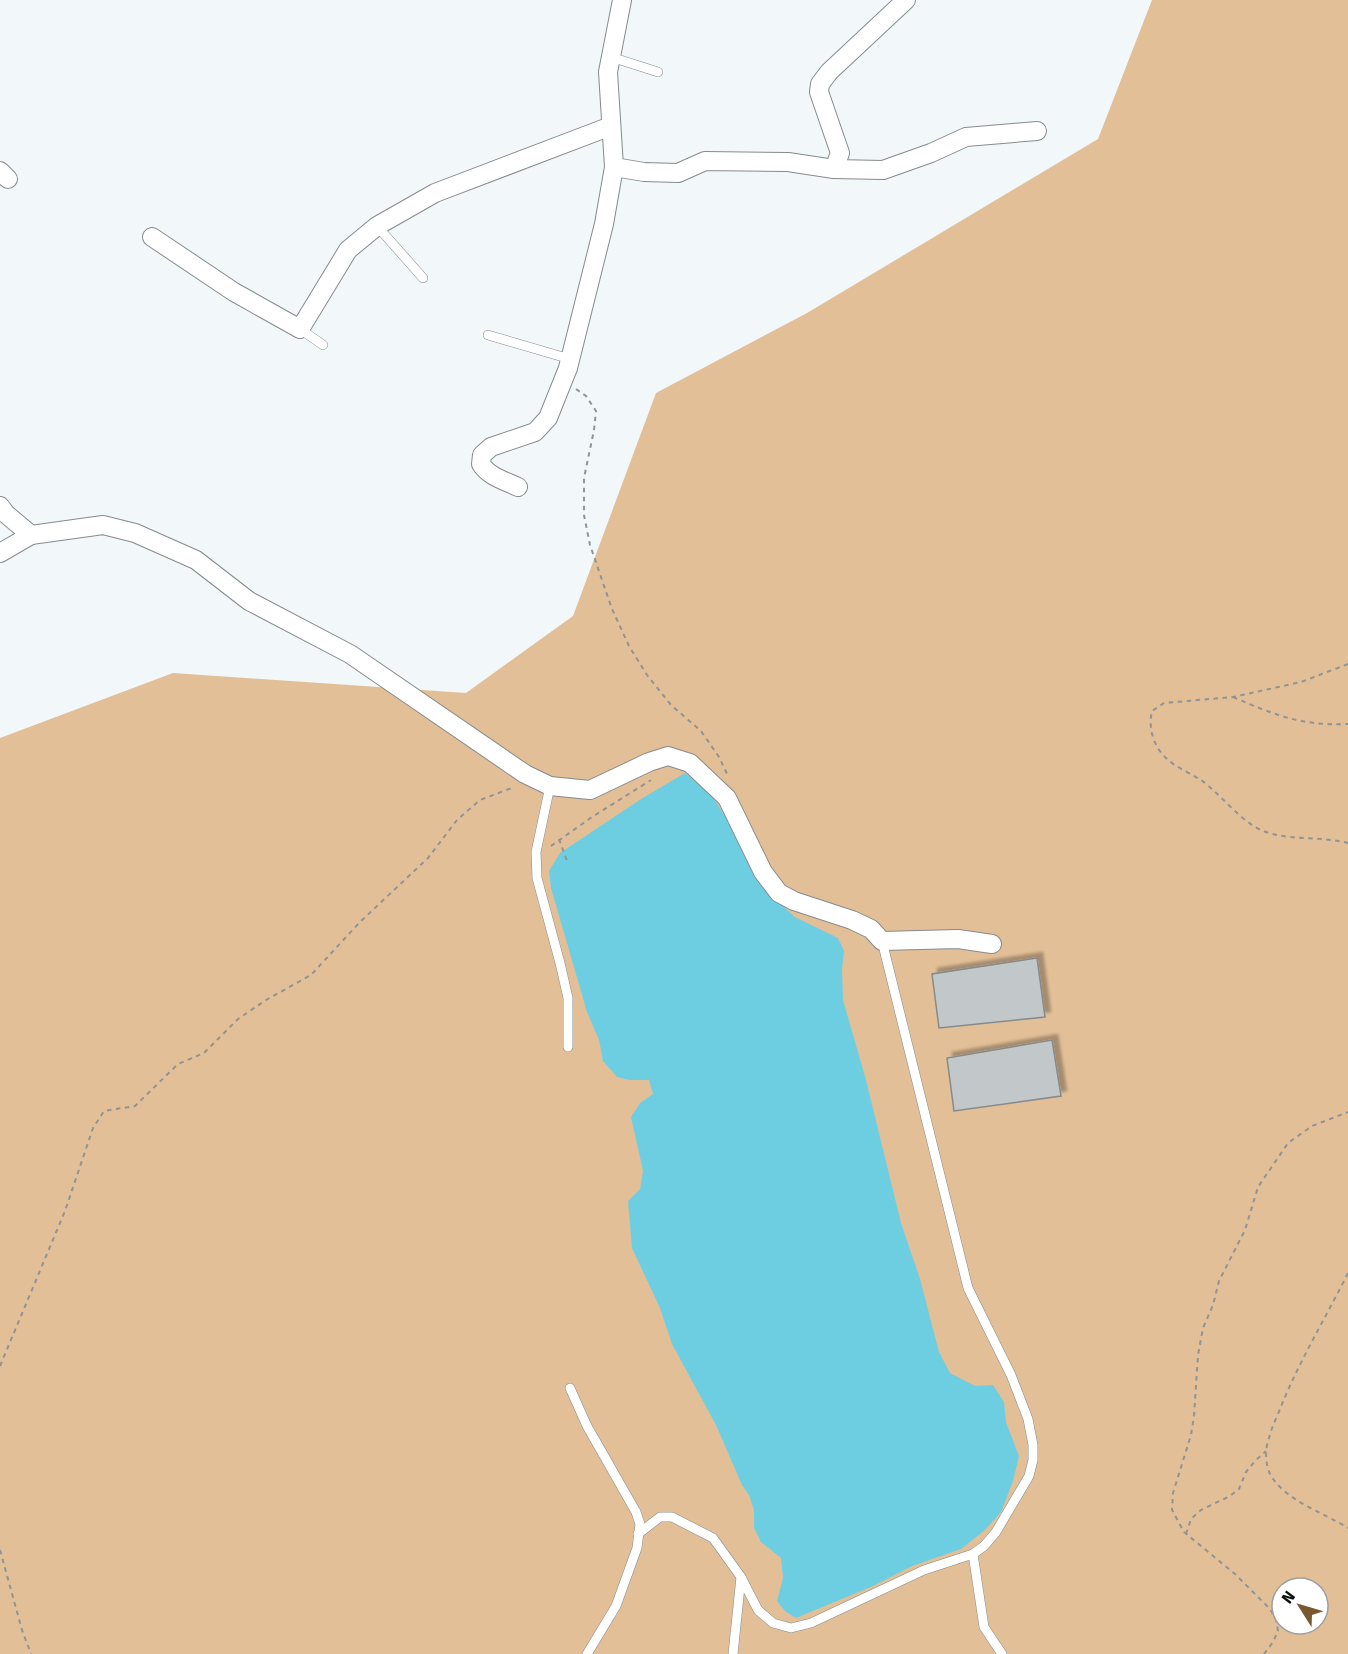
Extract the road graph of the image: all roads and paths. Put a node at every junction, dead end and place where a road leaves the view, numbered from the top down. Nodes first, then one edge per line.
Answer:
1 (622, 0) edge
2 (906, 0) edge
3 (611, 57) junction
4 (658, 72) dead end
5 (611, 126) junction
6 (1037, 131) dead end
7 (614, 167) junction
8 (834, 169) junction
9 (377, 226) junction
10 (152, 237) dead end
11 (423, 278) dead end
12 (300, 329) junction
13 (488, 335) dead end
14 (323, 345) dead end
15 (570, 359) junction
16 (564, 379) junction
17 (518, 487) dead end
18 (0, 506) edge
19 (31, 535) junction
20 (0, 553) edge
21 (1348, 664) edge
22 (1233, 697) junction
23 (1348, 724) edge
24 (728, 776) dead end
25 (653, 779) dead end
26 (550, 786) junction
27 (519, 788) dead end
28 (559, 839) junction
29 (1348, 843) edge
30 (537, 861) junction
31 (567, 861) dead end
32 (882, 942) junction
33 (992, 944) dead end
34 (568, 1047) dead end
35 (1348, 1112) edge
36 (1348, 1274) edge
37 (0, 1366) edge
38 (570, 1388) dead end
39 (1267, 1450) junction
40 (1348, 1528) edge
41 (638, 1534) junction
42 (1186, 1534) junction
43 (0, 1550) edge
44 (973, 1554) junction
45 (741, 1577) junction
46 (31, 1654) edge
47 (587, 1654) edge
48 (733, 1654) edge
49 (1002, 1654) edge
50 (1264, 1654) edge

1 - 3 street
2 - 8 street
3 - 4 lane
3 - 5 street
5 - 7 street
5 - 9 street
6 - 8 street
7 - 8 street
7 - 15 street
9 - 11 lane
9 - 12 street
10 - 12 street
12 - 14 lane
13 - 15 lane
15 - 16 street
16 - 17 street
16 - 24 path
18 - 19 street
19 - 20 street
19 - 26 street
21 - 22 path
22 - 23 path
22 - 29 path
25 - 28 path
26 - 30 lane
26 - 32 street
27 - 37 path
28 - 30 path
28 - 31 path
30 - 34 lane
32 - 33 street
32 - 44 lane
35 - 42 path
36 - 39 path
38 - 41 lane
39 - 40 path
39 - 42 path
41 - 45 lane
41 - 47 lane
42 - 50 path
43 - 46 path
44 - 45 lane
44 - 49 lane
45 - 48 lane

